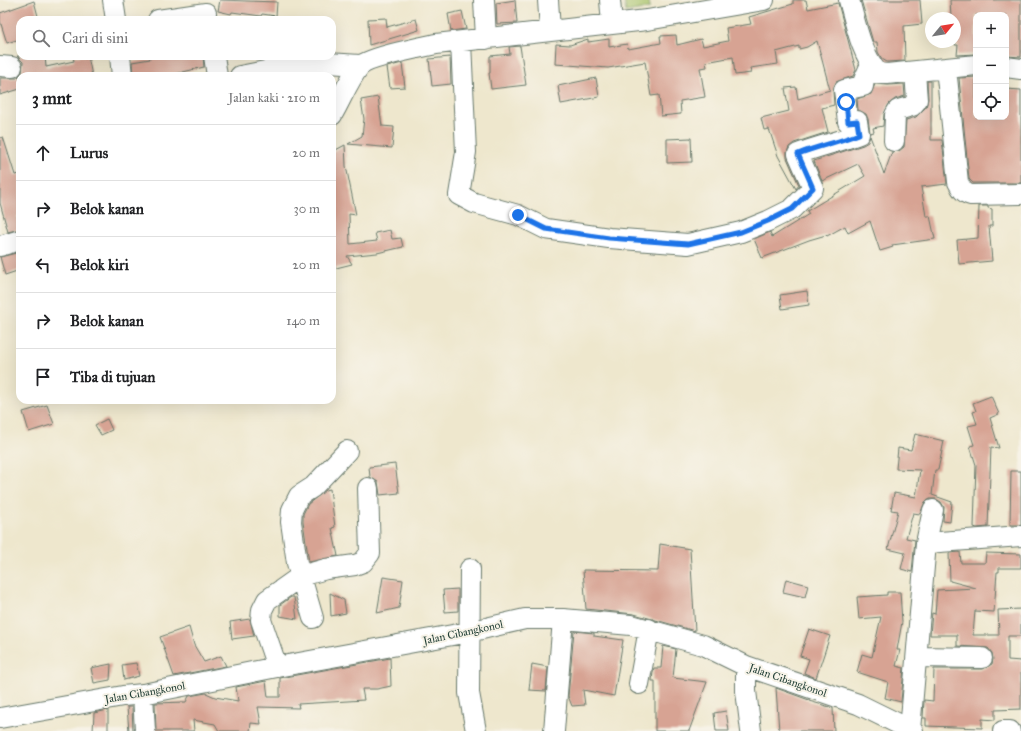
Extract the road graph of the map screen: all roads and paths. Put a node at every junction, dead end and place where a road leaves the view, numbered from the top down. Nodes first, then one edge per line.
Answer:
1 (113, 0) edge
2 (484, 0) edge
3 (548, 0) edge
4 (610, 0) edge
5 (764, 0) edge
6 (849, 0) edge
7 (208, 11) edge
8 (115, 16) edge
9 (180, 16) edge
10 (612, 24) junction
11 (550, 30) junction
12 (486, 39) junction
13 (461, 42) junction
14 (120, 60) edge
15 (215, 60) edge
16 (871, 64) junction
17 (360, 66) junction
18 (973, 66) edge
19 (1009, 67) edge
20 (946, 68) junction
21 (1021, 69) edge
22 (122, 72) edge
23 (216, 72) edge
24 (261, 72) edge
25 (915, 72) junction
26 (336, 108) edge
27 (894, 141) dead end
28 (1021, 194) edge
29 (16, 241) edge
30 (0, 246) edge
31 (348, 451) dead end
32 (368, 488) dead end
33 (932, 510) dead end
34 (1021, 536) edge
35 (926, 543) junction
36 (470, 569) dead end
37 (302, 576) junction
38 (313, 618) dead end
39 (563, 619) junction
40 (649, 629) junction
41 (469, 632) junction
42 (917, 657) junction
43 (982, 658) dead end
44 (746, 666) junction
45 (277, 667) junction
46 (639, 684) dead end
47 (143, 694) junction
48 (0, 718) edge
49 (912, 730) edge
50 (145, 731) edge
51 (476, 731) edge
52 (554, 731) edge
53 (751, 731) edge
54 (1003, 731) edge
55 (1010, 731) edge

1 - 8 street
2 - 12 street
3 - 11 street
4 - 10 street
5 - 10 street
6 - 16 street
7 - 9 street
10 - 11 street
11 - 12 street
12 - 13 street
13 - 16 street
13 - 17 street
14 - 22 street
15 - 23 street
16 - 25 street
17 - 24 street
17 - 26 street
18 - 20 street
19 - 21 street
20 - 25 street
20 - 28 street
25 - 27 street
29 - 30 street
31 - 37 street
32 - 37 street
33 - 35 street
34 - 35 street
35 - 42 street
36 - 41 street
37 - 38 street
37 - 45 street
39 - 40 street, Jalan Cibangkonol
39 - 41 street, Jalan Cibangkonol
39 - 52 street
40 - 44 street, Jalan Cibangkonol
40 - 46 street
41 - 45 street, Jalan Cibangkonol
41 - 51 street
42 - 43 street
42 - 49 street
44 - 49 street, Jalan Cibangkonol
44 - 53 street
45 - 47 street, Jalan Cibangkonol
47 - 48 street, Jalan Cibangkonol
47 - 50 street
54 - 55 street

